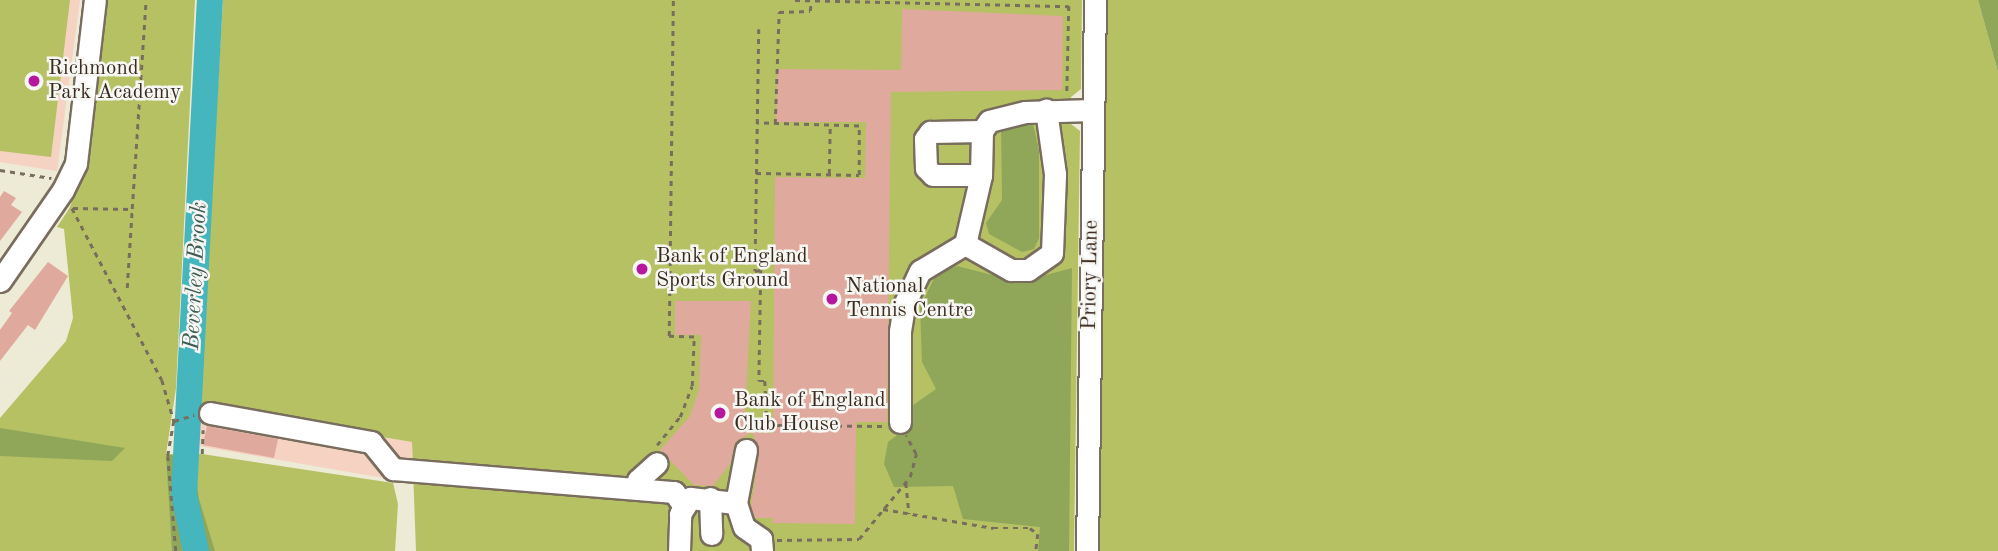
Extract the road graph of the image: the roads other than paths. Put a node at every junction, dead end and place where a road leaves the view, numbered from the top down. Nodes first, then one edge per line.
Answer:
1 (95, 0) edge
2 (1095, 0) edge
3 (1056, 110) junction
4 (1093, 110) junction
5 (982, 131) junction
6 (981, 175) junction
7 (965, 244) junction
8 (0, 281) edge
9 (204, 417) road end
10 (900, 422) road end
11 (746, 450) dead end
12 (657, 463) road end
13 (638, 488) junction
14 (710, 498) junction
15 (736, 503) junction
16 (683, 505) junction
17 (711, 534) dead end
18 (762, 546) edge
19 (679, 551) edge
20 (1087, 551) edge

1 - 8 street
2 - 4 street, Priory Lane
3 - 4 street
3 - 5 street
3 - 7 street
4 - 20 street, Priory Lane
5 - 6 street
5 - 6 street
6 - 7 street
7 - 10 street
9 - 13 street
11 - 15 street
12 - 13 street
13 - 16 street
14 - 15 street
14 - 16 street
14 - 17 street
15 - 18 street
16 - 19 street

